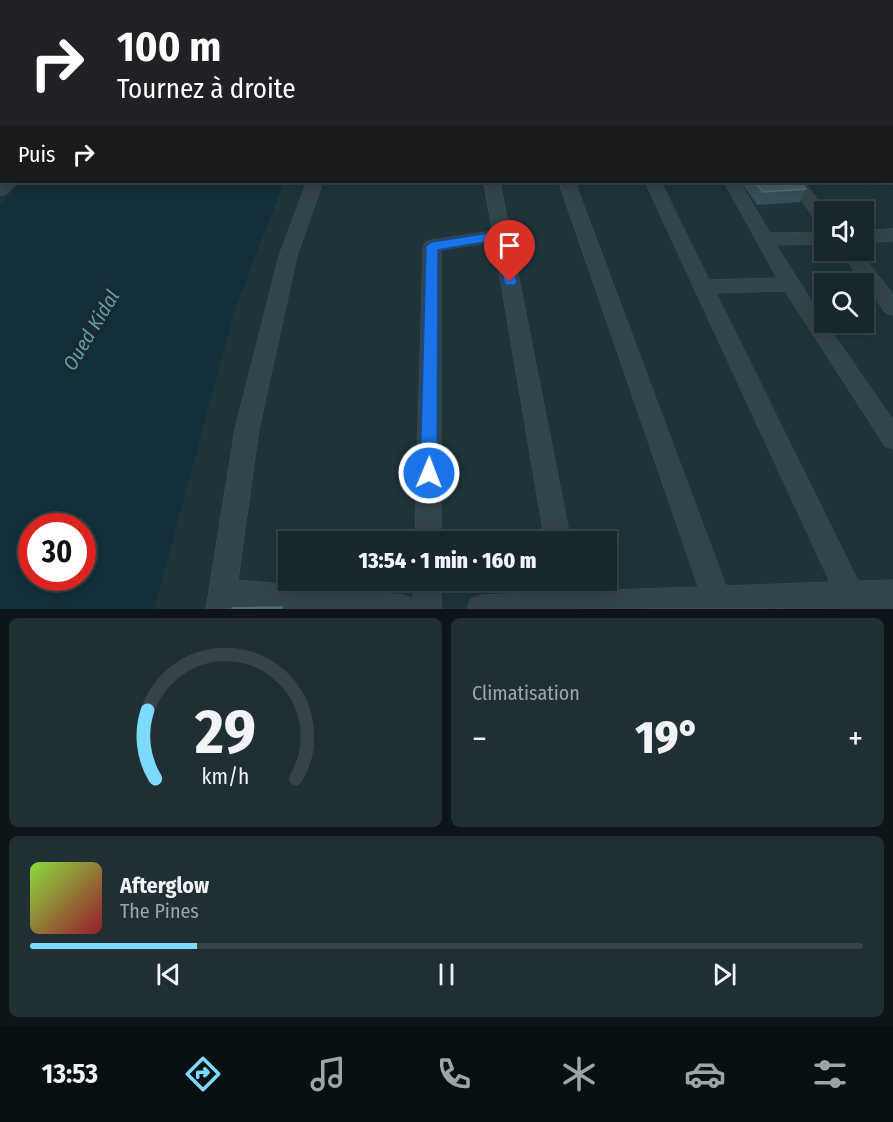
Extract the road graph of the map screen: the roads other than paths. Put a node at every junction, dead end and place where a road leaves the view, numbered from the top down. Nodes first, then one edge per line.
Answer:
1 (315, 183) edge
2 (492, 183) edge
3 (567, 183) edge
4 (653, 183) edge
5 (733, 183) edge
6 (797, 183) edge
7 (814, 206) edge
8 (502, 235) junction
9 (893, 235) edge
10 (874, 236) edge
11 (814, 238) edge
12 (766, 239) junction
13 (857, 261) edge
14 (790, 284) junction
15 (705, 287) junction
16 (893, 308) edge
17 (893, 439) edge
18 (428, 531) edge
19 (556, 531) edge
20 (427, 591) edge
21 (893, 594) edge
22 (568, 598) edge
23 (221, 601) edge
24 (854, 602) edge
25 (719, 605) edge
26 (404, 609) edge
27 (427, 609) edge
28 (481, 609) edge

1 - 23 street
2 - 8 street
3 - 25 street
4 - 15 street
5 - 12 street
6 - 7 street
8 - 18 street
8 - 19 street
9 - 10 street
11 - 12 street
12 - 14 street
13 - 16 street
14 - 15 street
14 - 17 street
15 - 24 street
20 - 27 street
21 - 24 street
22 - 25 street
22 - 28 street
23 - 26 street
24 - 25 street

